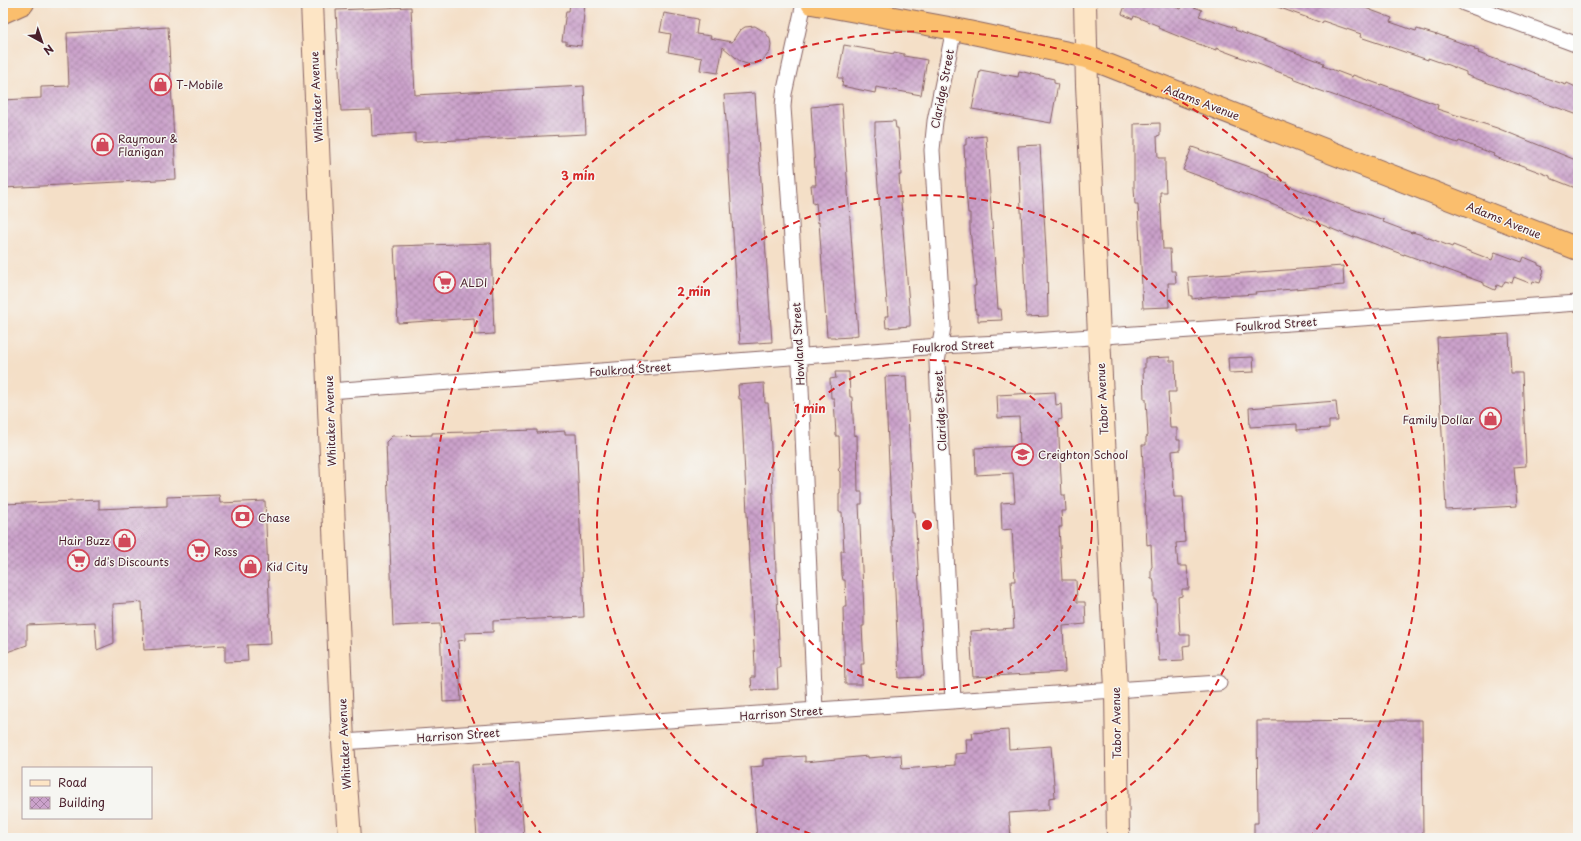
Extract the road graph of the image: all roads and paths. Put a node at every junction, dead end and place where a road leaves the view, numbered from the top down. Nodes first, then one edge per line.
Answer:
1 (23, 3) edge
2 (312, 3) edge
3 (804, 3) edge
4 (812, 3) edge
5 (1085, 3) edge
6 (1464, 3) edge
7 (842, 6) edge
8 (3, 12) edge
9 (954, 28) junction
10 (1578, 45) edge
11 (1087, 57) junction
12 (1578, 249) edge
13 (1578, 302) edge
14 (1099, 337) junction
15 (940, 346) junction
16 (799, 356) junction
17 (329, 391) junction
18 (1219, 683) dead end
19 (1116, 689) junction
20 (953, 700) junction
21 (815, 710) junction
22 (343, 742) junction
23 (350, 838) edge
24 (1118, 838) edge

1 - 8 highway
2 - 17 street, Whitaker Avenue
3 - 16 street, Howland Street
4 - 7 highway, Adams Avenue
5 - 11 street, Tabor Avenue
6 - 10 street
7 - 9 highway, Adams Avenue
9 - 11 highway, Adams Avenue
9 - 15 street, Claridge Street
11 - 12 highway, Adams Avenue
11 - 14 street, Tabor Avenue
13 - 14 street, Foulkrod Street
14 - 15 street, Foulkrod Street
14 - 19 street, Tabor Avenue
15 - 16 street, Foulkrod Street
15 - 20 street, Claridge Street
16 - 17 street, Foulkrod Street
16 - 21 street, Howland Street
17 - 22 street, Whitaker Avenue
18 - 19 street, Harrison Street
19 - 20 street, Harrison Street
19 - 24 street, Tabor Avenue
20 - 21 street, Harrison Street
21 - 22 street, Harrison Street
22 - 23 street, Whitaker Avenue

